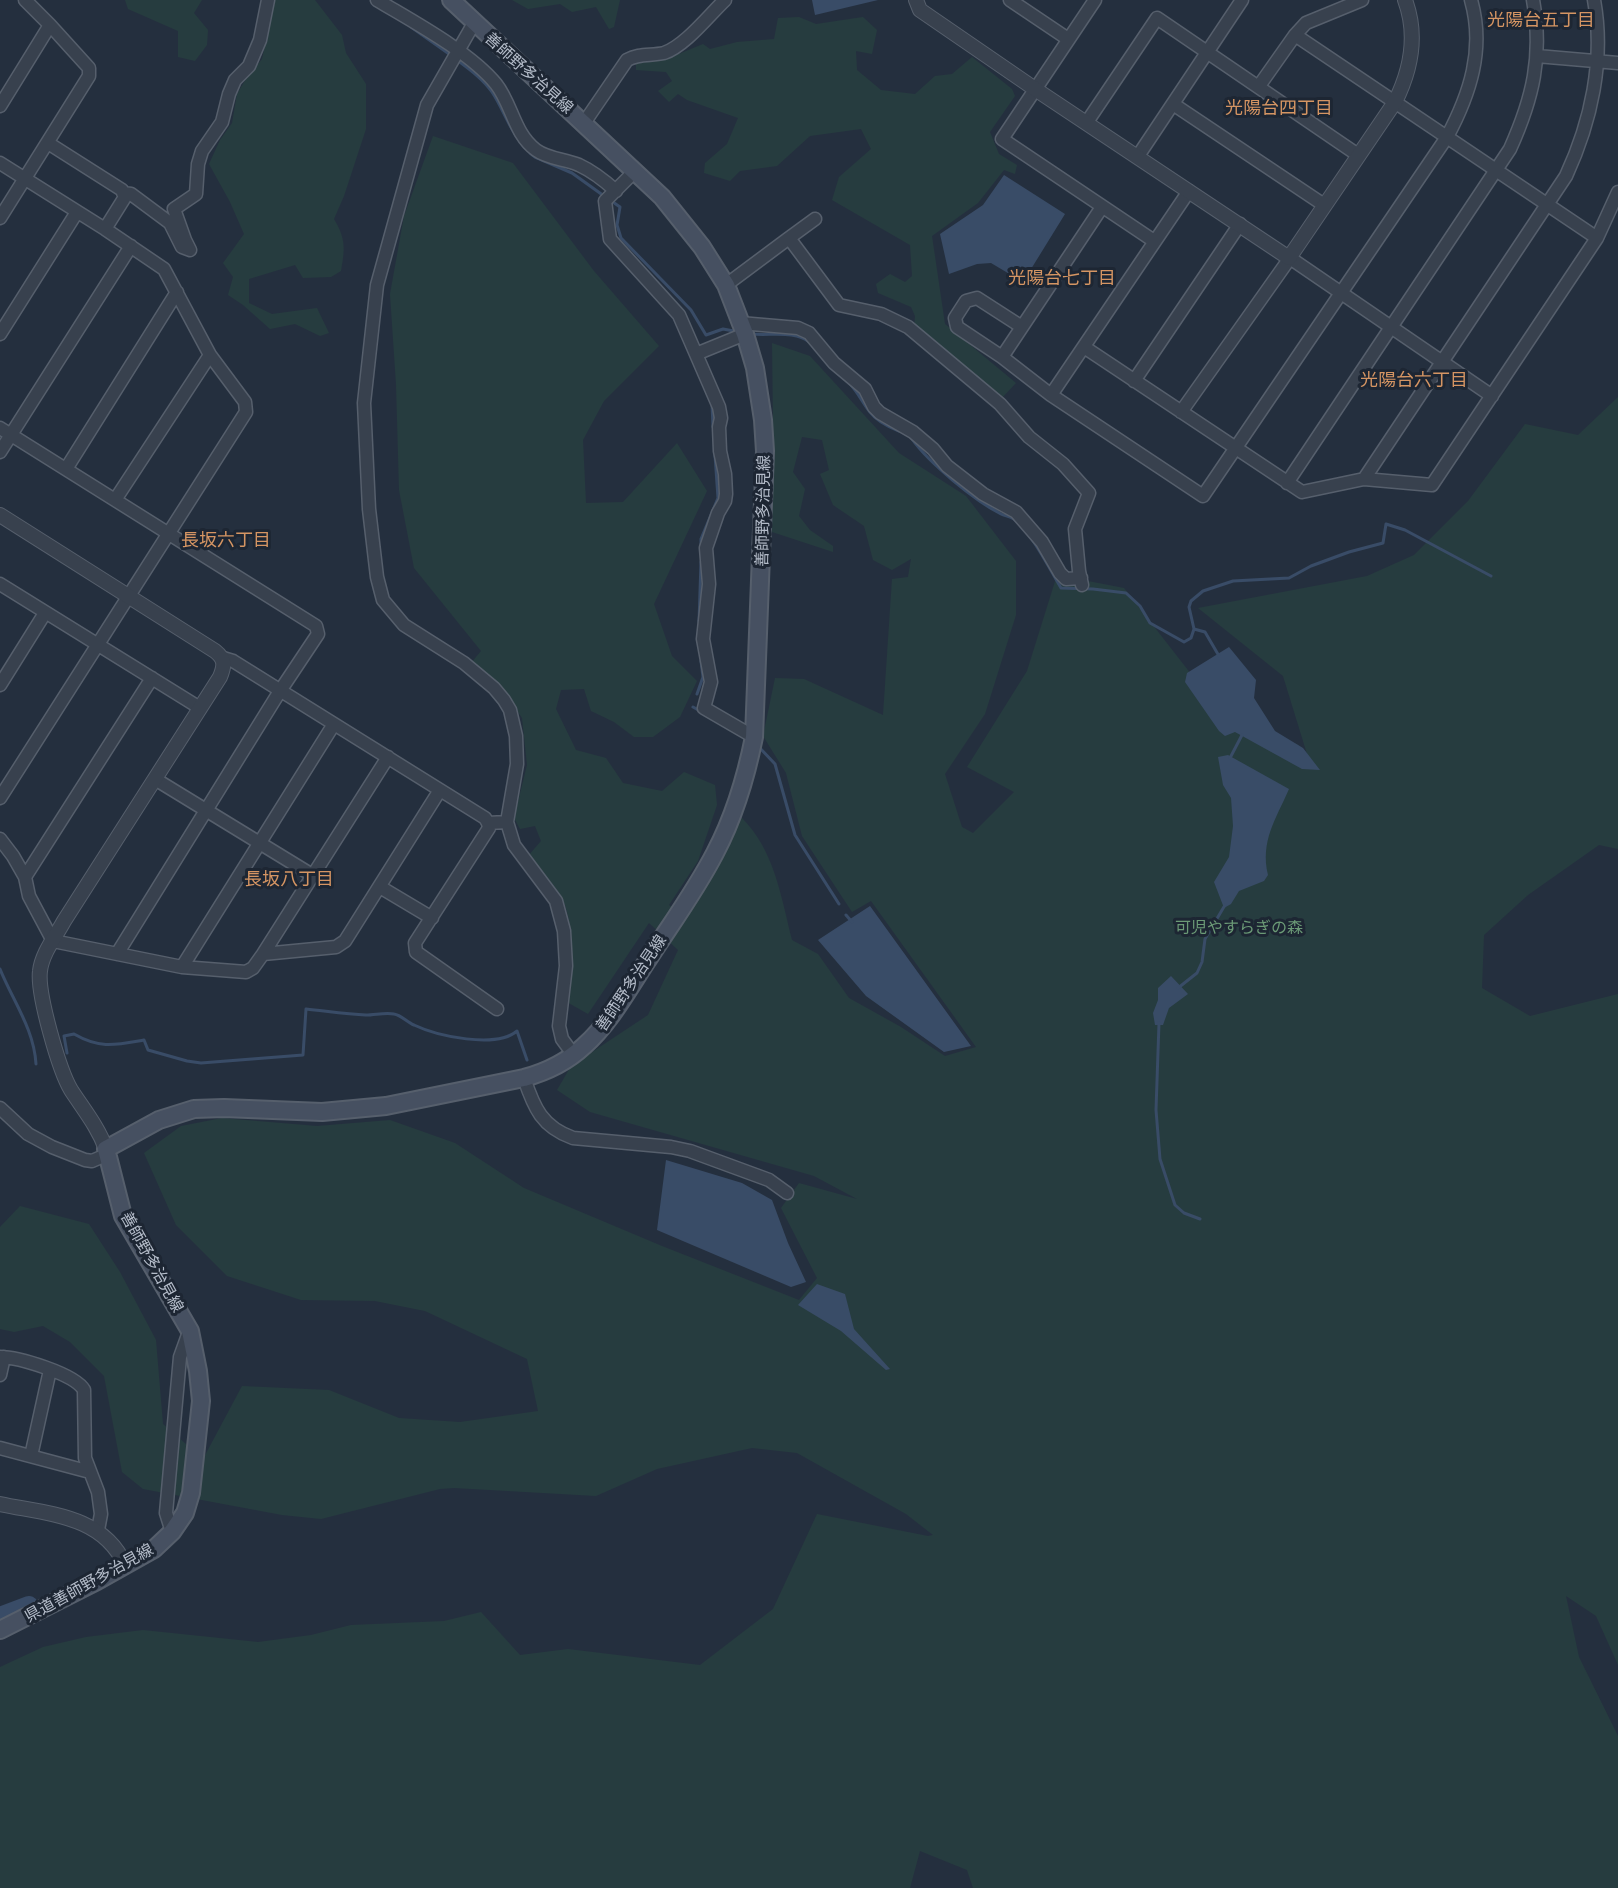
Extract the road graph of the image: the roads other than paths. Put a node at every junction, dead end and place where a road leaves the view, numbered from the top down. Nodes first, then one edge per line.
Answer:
1 (25, 0) edge
2 (268, 0) edge
3 (377, 0) edge
4 (451, 0) edge
5 (724, 0) edge
6 (916, 0) edge
7 (1010, 0) edge
8 (1095, 0) edge
9 (1242, 0) edge
10 (1362, 0) edge
11 (1405, 0) edge
12 (1471, 0) edge
13 (1533, 0) edge
14 (1594, 0) edge
15 (474, 23) junction
16 (50, 25) junction
17 (1295, 35) junction
18 (1068, 39) junction
19 (458, 51) junction
20 (1207, 52) junction
21 (1537, 56) junction
22 (1598, 62) junction
23 (1618, 63) edge
24 (1258, 86) junction
25 (1035, 89) junction
26 (1395, 102) junction
27 (1173, 104) junction
28 (0, 106) edge
29 (1087, 122) junction
30 (584, 123) junction
31 (1447, 137) junction
32 (48, 143) junction
33 (1358, 155) junction
34 (1138, 156) junction
35 (0, 163) edge
36 (635, 171) junction
37 (1496, 171) junction
38 (25, 179) junction
39 (1189, 191) junction
40 (1618, 192) edge
41 (123, 193) junction
42 (612, 195) junction
43 (1324, 205) junction
44 (1547, 206) junction
45 (1102, 207) junction
46 (77, 212) junction
47 (0, 218) edge
48 (815, 219) dead end
49 (1240, 224) junction
50 (105, 228) junction
51 (789, 238) junction
52 (1598, 238) junction
53 (1154, 241) junction
54 (131, 246) junction
55 (1290, 258) junction
56 (726, 285) junction
57 (1341, 291) junction
58 (177, 292) junction
59 (1022, 327) junction
60 (1392, 327) junction
61 (741, 332) junction
62 (0, 334) edge
63 (1084, 347) junction
64 (696, 354) junction
65 (210, 355) junction
66 (1002, 357) junction
67 (1443, 362) junction
68 (1134, 381) junction
69 (1051, 395) junction
70 (1492, 396) junction
71 (1181, 412) junction
72 (5, 431) edge
73 (1235, 448) junction
74 (0, 452) edge
75 (66, 469) junction
76 (1364, 479) junction
77 (1287, 483) junction
78 (115, 500) junction
79 (0, 515) edge
80 (168, 534) junction
81 (0, 584) edge
82 (128, 596) junction
83 (45, 613) junction
84 (99, 645) junction
85 (223, 658) junction
86 (152, 678) junction
87 (0, 685) edge
88 (280, 691) junction
89 (200, 708) junction
90 (334, 724) junction
91 (754, 737) junction
92 (388, 757) junction
93 (155, 779) junction
94 (440, 790) junction
95 (0, 798) edge
96 (206, 810) junction
97 (507, 822) junction
98 (488, 823) junction
99 (0, 839) edge
100 (258, 842) junction
101 (312, 875) junction
102 (25, 877) junction
103 (380, 886) junction
104 (432, 918) junction
105 (53, 941) junction
106 (117, 954) junction
107 (262, 954) junction
108 (182, 967) junction
109 (497, 1010) dead end
110 (573, 1054) junction
111 (524, 1078) junction
112 (0, 1108) edge
113 (107, 1152) junction
114 (787, 1193) dead end
115 (190, 1331) junction
116 (2, 1357) edge
117 (50, 1370) junction
118 (0, 1376) edge
119 (0, 1448) edge
120 (31, 1456) junction
121 (90, 1472) junction
122 (189, 1497) joint
123 (0, 1504) edge
124 (98, 1530) junction
125 (172, 1532) junction
126 (125, 1565) junction
127 (0, 1630) edge

1 - 16 street
2 - 41 street
3 - 19 street
4 - 15 main road, 善師野多治見線
5 - 30 street
6 - 25 street
7 - 18 street
8 - 18 street
9 - 20 street
10 - 17 street
11 - 26 street
12 - 31 street
13 - 21 street
14 - 22 street
15 - 19 street, 善師野多治見線
15 - 30 main road, 善師野多治見線
16 - 28 street
16 - 32 street
17 - 24 street
17 - 26 street
18 - 25 street
19 - 42 street
19 - 97 street, 善師野多治見線
20 - 24 street
20 - 27 street
20 - 29 street
21 - 22 street
21 - 37 street
22 - 23 street
22 - 44 street
24 - 33 street
25 - 29 street
25 - 45 street
26 - 31 street
26 - 33 street
27 - 34 street
27 - 43 street
29 - 34 street
30 - 36 main road, 善師野多治見線
31 - 37 street
31 - 57 street
32 - 38 street
32 - 41 street
33 - 43 street
34 - 39 street
35 - 38 street
36 - 42 street
36 - 56 main road, 善師野多治見線
37 - 44 street
37 - 60 street
38 - 46 street
38 - 47 street
39 - 49 street
39 - 53 street
40 - 52 street
41 - 50 street
42 - 64 street
43 - 55 street
44 - 52 street
44 - 67 street
45 - 53 street
45 - 59 street
46 - 50 street
46 - 62 street
48 - 51 street
49 - 55 street
49 - 68 street
50 - 54 street
51 - 56 street
51 - 61 street
52 - 70 street
53 - 63 street
54 - 58 street
54 - 72 street
55 - 57 street
55 - 71 street
56 - 61 main road, 善師野多治見線
57 - 60 street
57 - 73 street
58 - 65 street
58 - 75 street
59 - 66 street
59 - 66 street
60 - 67 street
60 - 77 street
61 - 64 street
61 - 91 main road, 善師野多治見線
63 - 68 street
63 - 69 street
64 - 91 street
65 - 78 street
65 - 80 street
66 - 69 street
67 - 70 street
67 - 76 street
68 - 71 street
69 - 73 street
70 - 76 street
71 - 73 street
72 - 74 street
72 - 75 street
73 - 77 street
75 - 78 street
76 - 77 street
78 - 80 street
79 - 82 street
80 - 82 street
80 - 88 street
81 - 83 street
82 - 84 street
82 - 85 street
83 - 84 street
83 - 87 street
84 - 86 street
84 - 95 street
85 - 88 street
85 - 89 street
86 - 89 street
86 - 102 street
88 - 90 street
88 - 96 street
89 - 93 street
90 - 92 street
90 - 100 street
91 - 110 main road, 善師野多治見線
92 - 94 street
92 - 101 street
93 - 96 street
93 - 105 street
94 - 98 street
94 - 103 street
96 - 100 street
96 - 106 street
97 - 98 street
97 - 110 street
98 - 104 street
99 - 102 street
100 - 101 street
100 - 108 street
101 - 107 street
102 - 105 street
103 - 104 street
103 - 107 street
104 - 109 street
105 - 106 street
105 - 113 street
106 - 108 street
107 - 108 street
110 - 111 main road, 善師野多治見線
111 - 113 main road, 善師野多治見線
111 - 114 street
112 - 113 street
113 - 115 main road, 善師野多治見線
115 - 122 main road, 善師野多治見線
115 - 125 street
116 - 117 street
116 - 118 street
117 - 120 street
117 - 121 street
119 - 120 street
120 - 121 street
121 - 124 street
122 - 125 main road, 県道善師野多治見線
123 - 124 street
124 - 126 street
125 - 126 main road, 県道善師野多治見線
126 - 127 main road, 県道善師野多治見線

